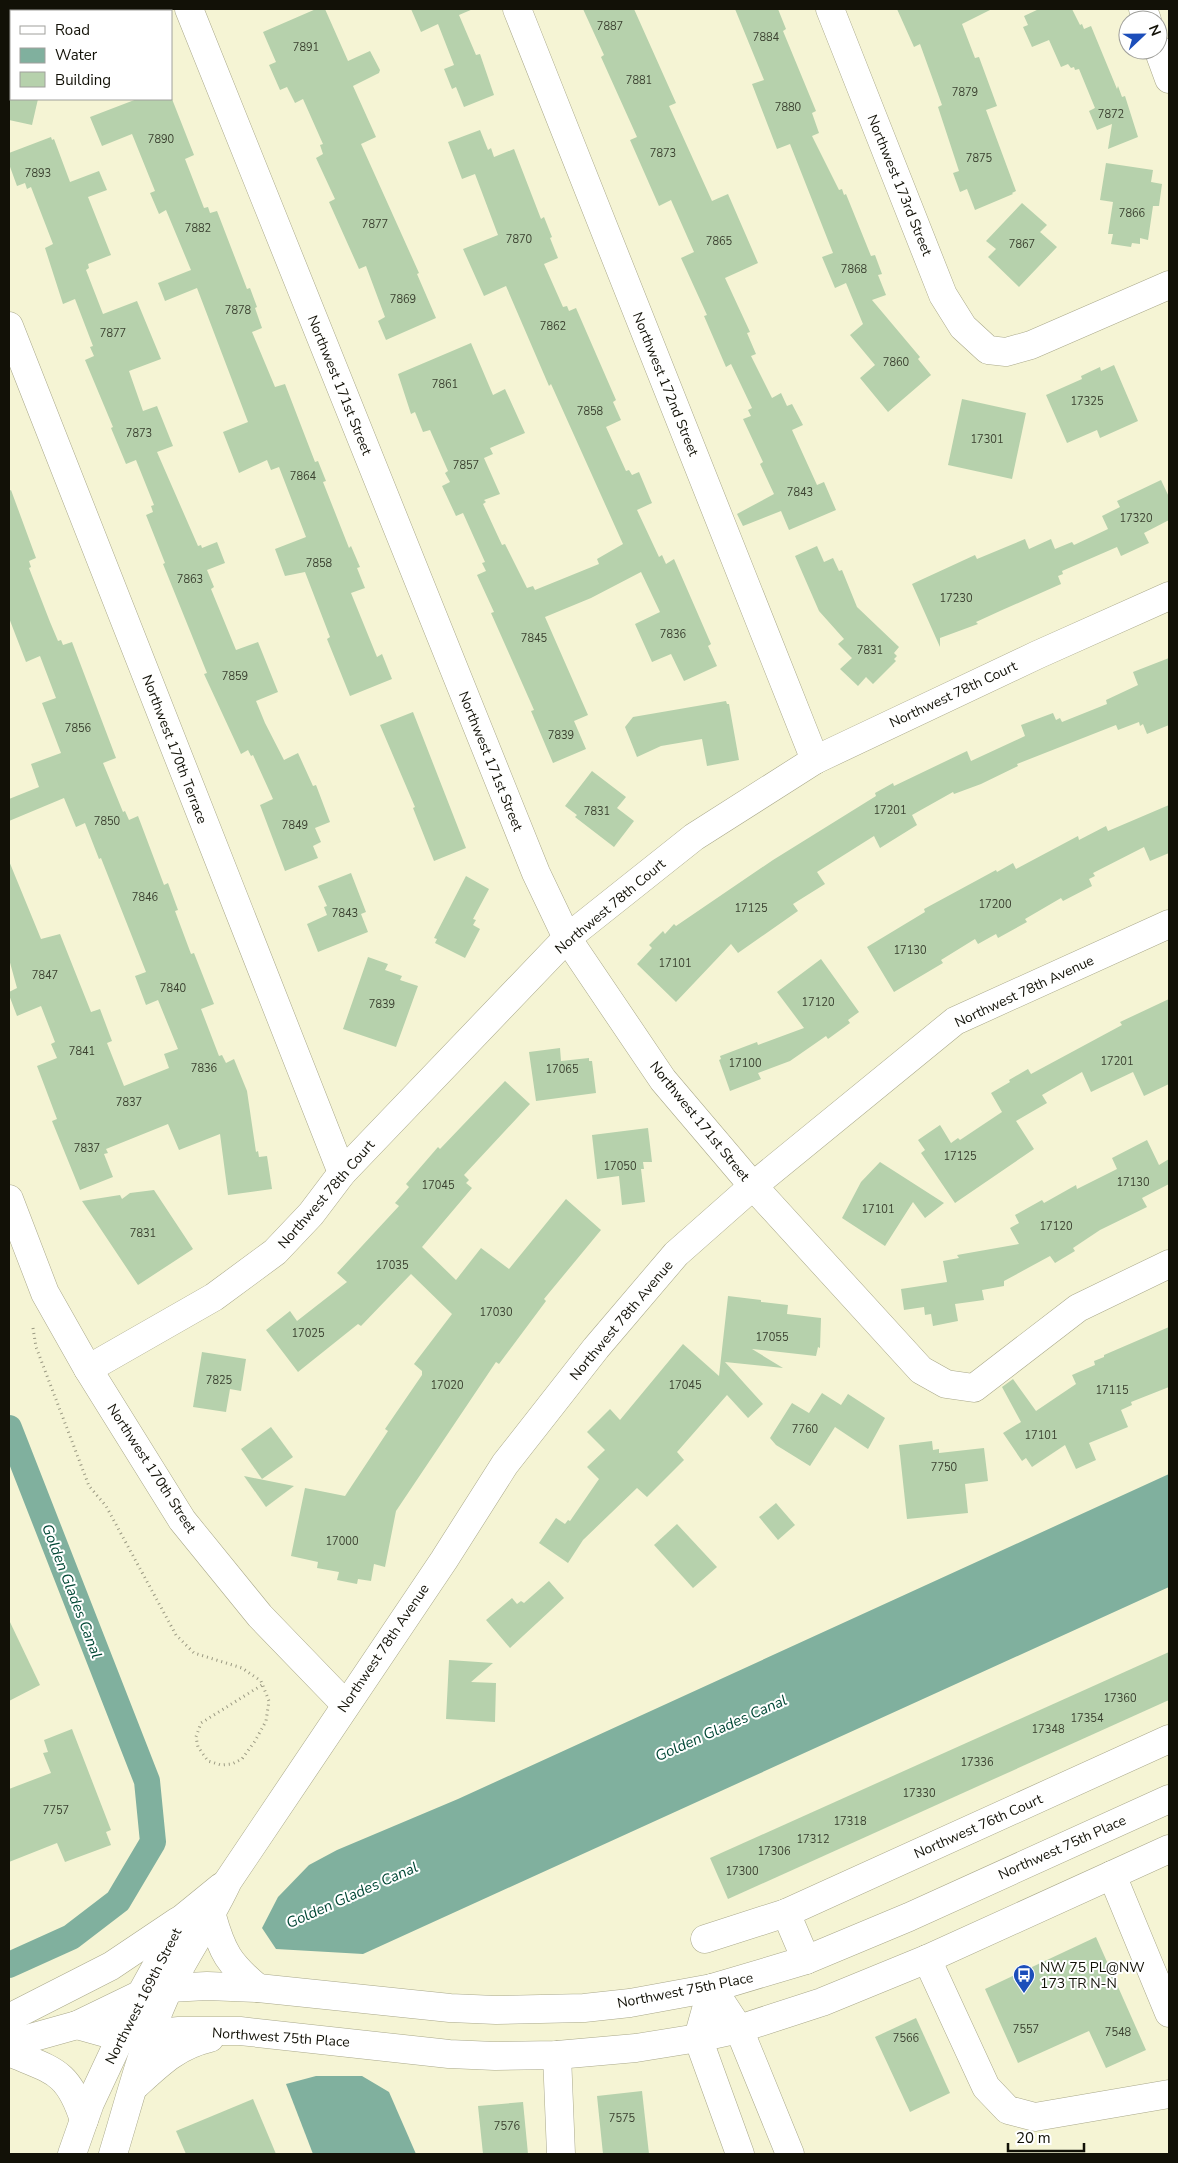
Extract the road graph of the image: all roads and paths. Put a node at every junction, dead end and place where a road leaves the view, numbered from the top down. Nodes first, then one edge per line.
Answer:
1 (189, 9) edge
2 (517, 9) edge
3 (830, 9) edge
4 (1162, 60) edge
5 (1169, 79) edge
6 (1169, 285) edge
7 (9, 326) edge
8 (1169, 596) edge
9 (815, 760) junction
10 (1169, 924) edge
11 (567, 938) junction
12 (342, 1173) junction
13 (754, 1186) junction
14 (9, 1199) edge
15 (1169, 1264) edge
16 (32, 1323) dead end
17 (88, 1369) junction
18 (262, 1685) junction
19 (345, 1704) junction
20 (1169, 1739) edge
21 (1169, 1799) edge
22 (1169, 1850) edge
23 (1112, 1876) junction
24 (228, 1881) junction
25 (786, 1913) junction
26 (212, 1916) junction
27 (183, 1918) junction
28 (705, 1939) dead end
29 (927, 1959) junction
30 (806, 1960) junction
31 (169, 1988) junction
32 (258, 1988) junction
33 (712, 1988) junction
34 (141, 1994) junction
35 (1169, 2013) edge
36 (9, 2018) edge
37 (77, 2025) junction
38 (739, 2029) junction
39 (240, 2031) junction
40 (152, 2033) junction
41 (120, 2037) junction
42 (698, 2038) junction
43 (9, 2044) edge
44 (9, 2052) edge
45 (557, 2055) junction
46 (133, 2088) junction
47 (1169, 2094) edge
48 (84, 2120) junction
49 (72, 2154) edge
50 (113, 2154) edge
51 (561, 2154) edge
52 (740, 2154) edge
53 (790, 2154) edge

1 - 11 street, Northwest 171st Street
2 - 9 street, Northwest 172nd Street
3 - 6 street, Northwest 173rd Street
4 - 5 street
7 - 12 street, Northwest 170th Terrace
8 - 9 street, Northwest 78th Court
9 - 11 street, Northwest 78th Court
10 - 13 street, Northwest 78th Avenue
11 - 12 street, Northwest 78th Court
11 - 13 street, Northwest 171st Street
12 - 17 street, Northwest 78th Court
13 - 15 street, Northwest 171st Street
13 - 19 street, Northwest 78th Avenue
14 - 17 street, Northwest 170th Street
16 - 18 path
17 - 19 street, Northwest 170th Street
18 - 18 path
19 - 24 street, Northwest 78th Avenue
20 - 25 street, Northwest 76th Court
21 - 30 street, Northwest 75th Place
22 - 23 street, Northwest 75th Place
23 - 29 street, Northwest 75th Place
23 - 35 street
24 - 26 street, Northwest 169th Street
24 - 27 street, Northwest 169th Street
25 - 28 street, Northwest 76th Court
25 - 30 street
26 - 31 street, Northwest 169th Street
26 - 32 street
27 - 34 street, Northwest 169th Street
27 - 36 street
29 - 38 street, Northwest 75th Place
29 - 47 street
30 - 33 street, Northwest 75th Place
31 - 32 street, Northwest 75th Place
31 - 34 street, Northwest 75th Place
31 - 40 street, Northwest 169th Street
32 - 33 street, Northwest 75th Place
33 - 38 street
33 - 42 street
34 - 37 street, Northwest 75th Place
34 - 41 street, Northwest 169th Street
37 - 41 street, Northwest 75th Place
37 - 43 street
38 - 42 street, Northwest 75th Place
38 - 53 street
39 - 40 street, Northwest 75th Place
39 - 45 street, Northwest 75th Place
39 - 46 street
40 - 41 street, Northwest 75th Place
40 - 46 street, Northwest 169th Street
41 - 48 street, Northwest 169th Street
42 - 45 street, Northwest 75th Place
42 - 52 street
44 - 48 street
45 - 51 street
46 - 50 street, Northwest 169th Street
48 - 49 street, Northwest 169th Street

